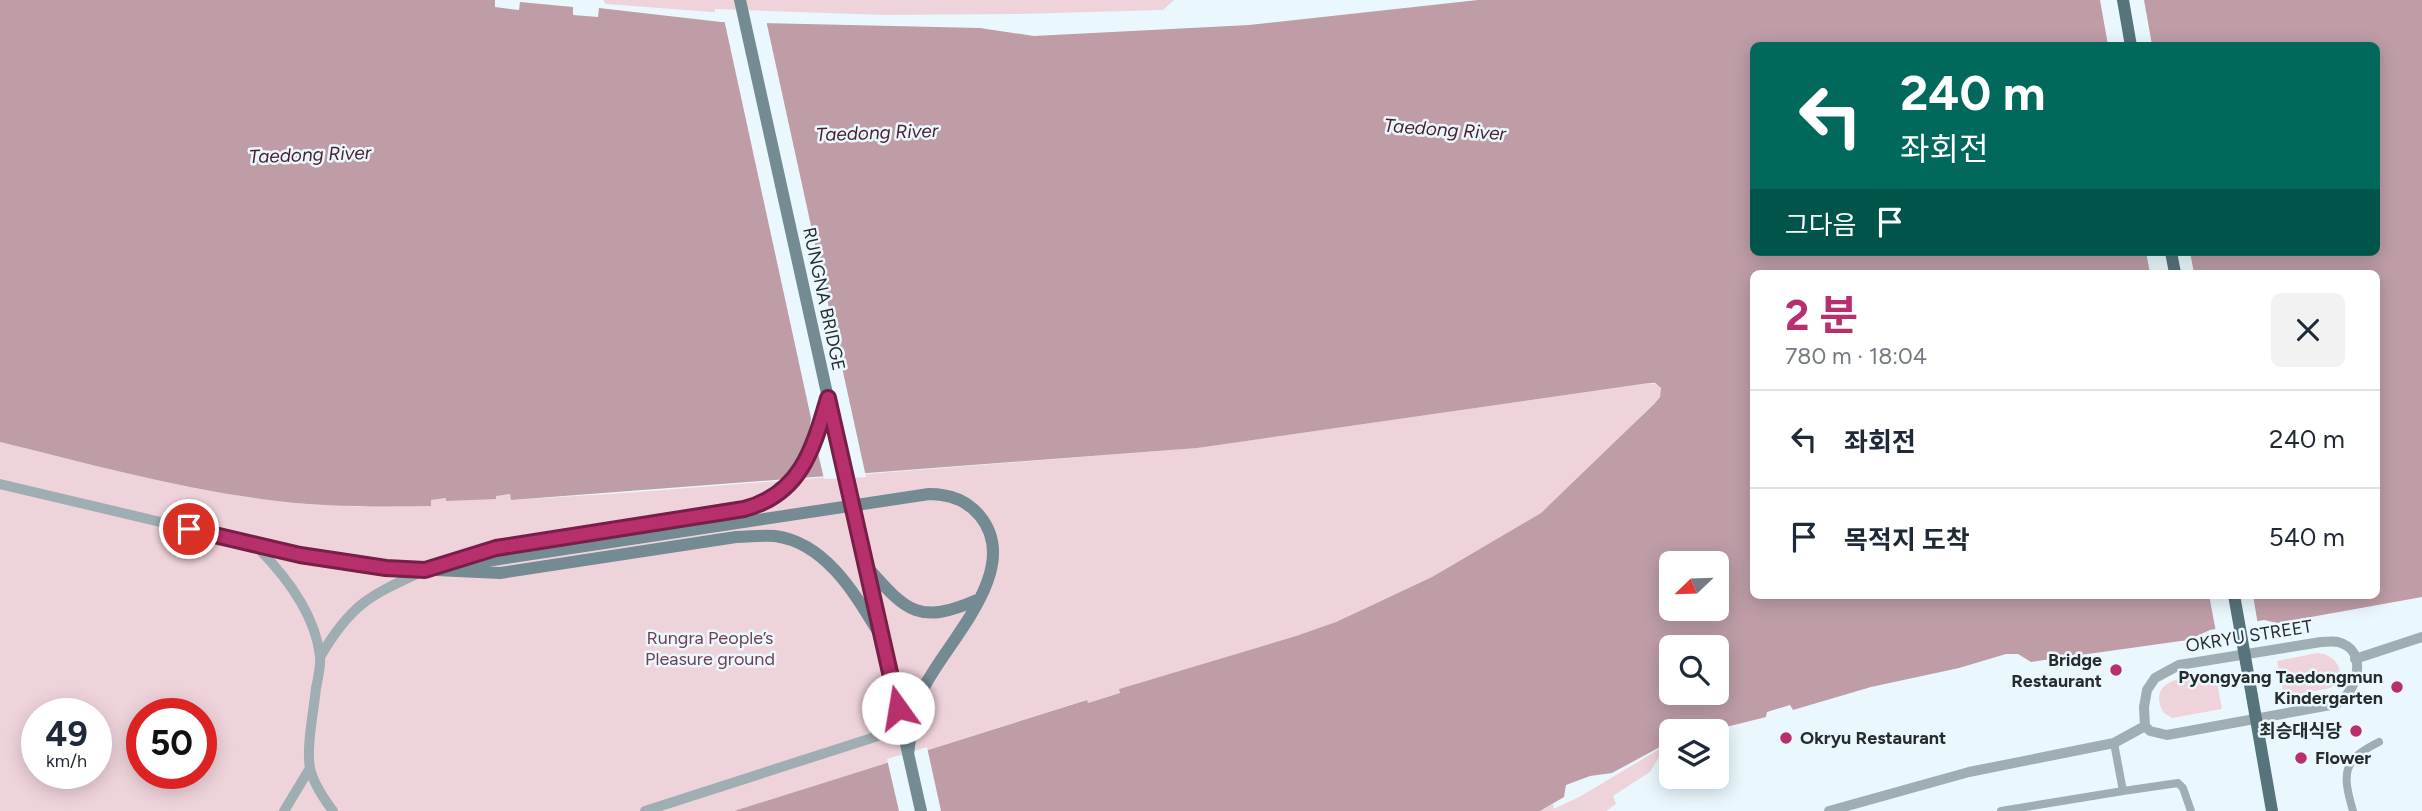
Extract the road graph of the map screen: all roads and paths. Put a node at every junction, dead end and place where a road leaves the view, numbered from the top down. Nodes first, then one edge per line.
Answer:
1 (740, 0) edge
2 (2123, 0) edge
3 (2130, 42) edge
4 (828, 398) junction
5 (0, 484) edge
6 (254, 544) junction
7 (866, 566) junction
8 (425, 570) junction
9 (2235, 599) edge
10 (978, 600) junction
11 (2422, 637) edge
12 (883, 640) junction
13 (320, 657) junction
14 (2355, 659) junction
15 (2256, 719) junction
16 (2145, 726) junction
17 (878, 736) dead end
18 (2379, 742) dead end
19 (2114, 743) junction
20 (908, 754) junction
21 (310, 768) junction
22 (2123, 791) junction
23 (284, 811) edge
24 (333, 811) edge
25 (645, 811) edge
26 (921, 811) edge
27 (1829, 811) edge
28 (2001, 811) edge
29 (2191, 811) edge
30 (2272, 811) edge
31 (2353, 811) edge

1 - 4 main road, RUNGNA BRIDGE
2 - 3 main road
4 - 7 main road, RUNGNA BRIDGE, bridge
4 - 8 main road
5 - 6 street
6 - 8 street
6 - 13 street
7 - 10 main road
7 - 12 main road, RUNGNA BRIDGE
8 - 10 main road
8 - 12 main road
8 - 13 street
9 - 15 main road, bridge
10 - 20 main road
11 - 14 street
12 - 20 main road, RUNGNA BRIDGE
13 - 21 street
14 - 15 street
14 - 16 street, OKRYU STREET
15 - 16 street
15 - 30 main road
16 - 19 street
17 - 25 street
18 - 31 street
19 - 22 street
19 - 27 street
20 - 26 main road, RUNGNA BRIDGE
21 - 23 street
21 - 24 street
22 - 28 street
22 - 29 street

